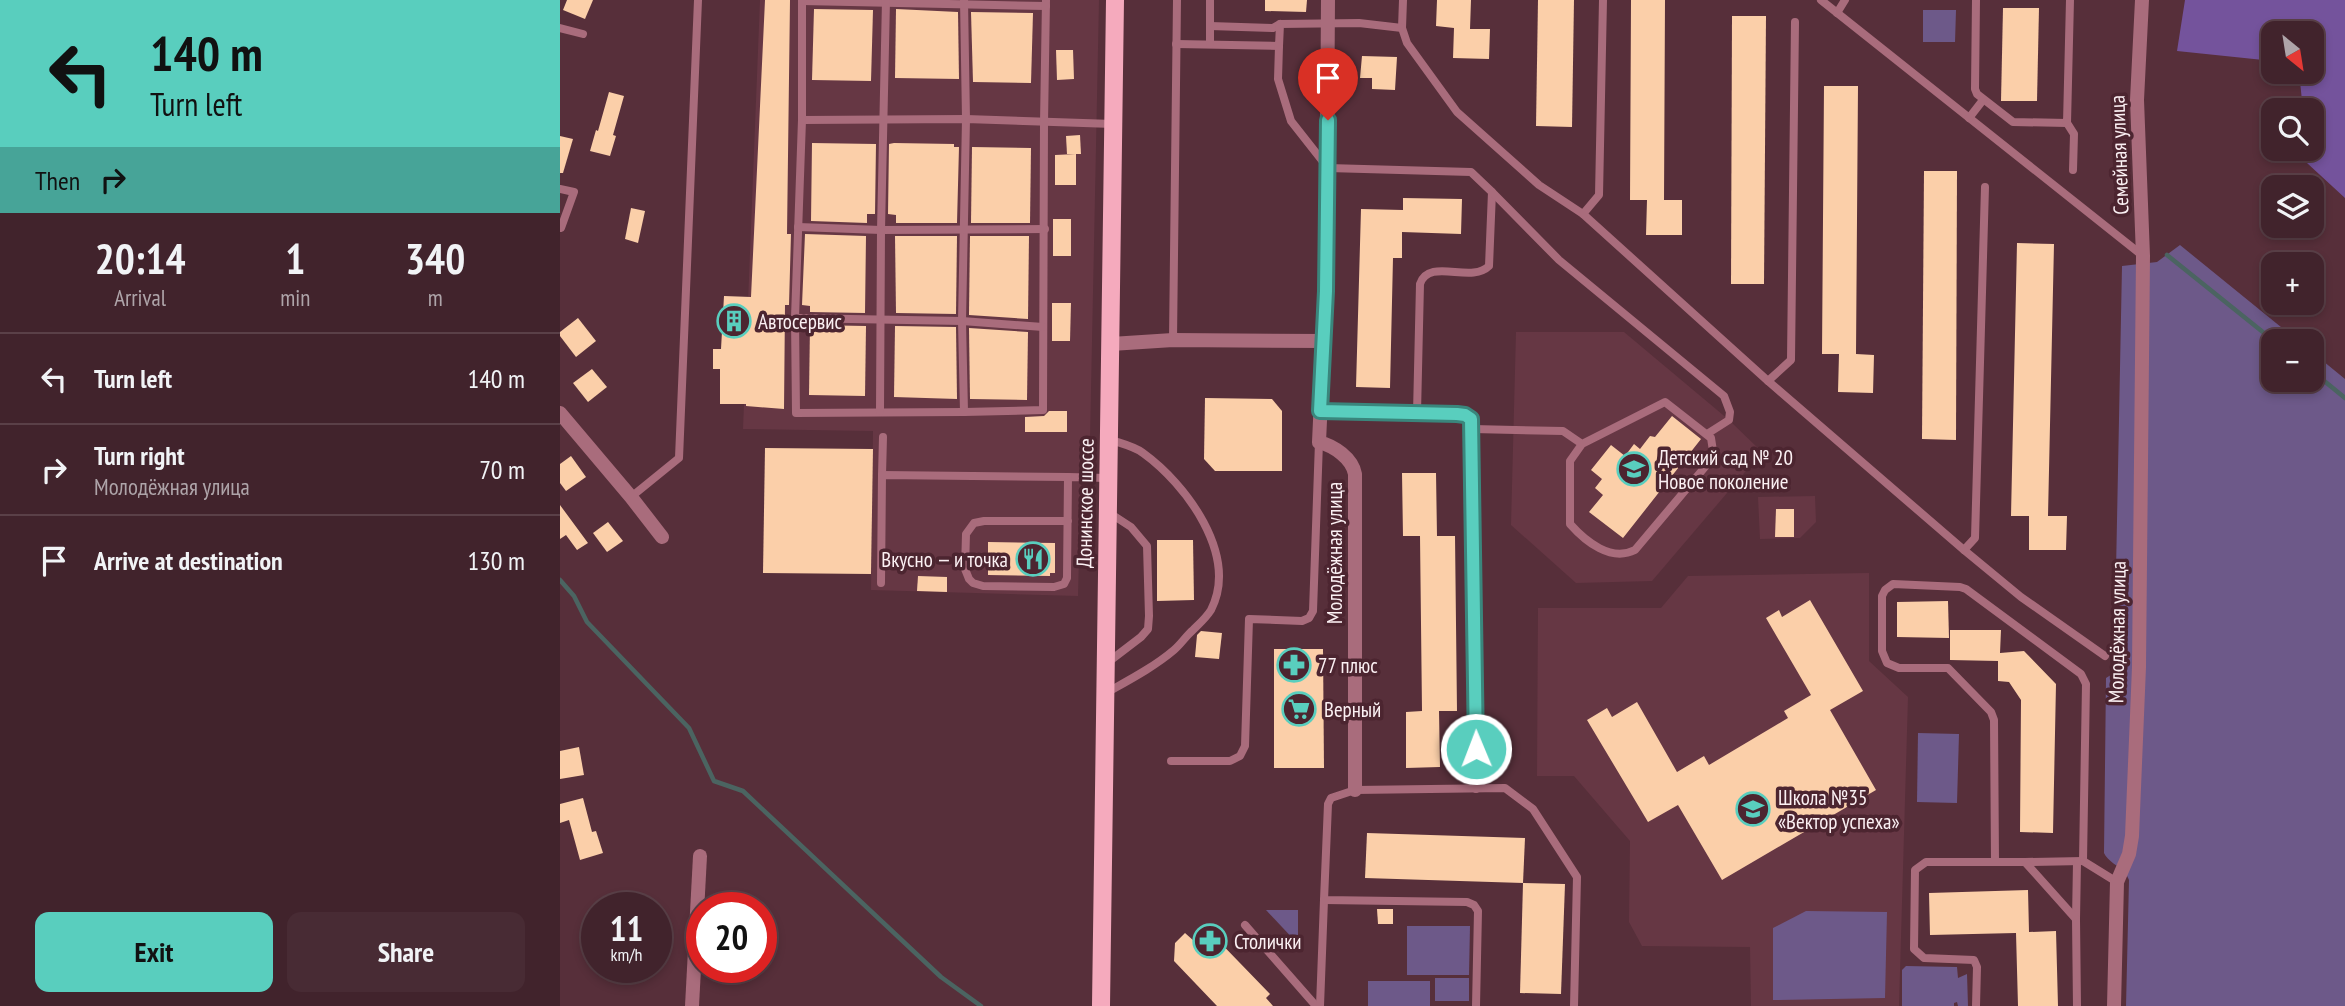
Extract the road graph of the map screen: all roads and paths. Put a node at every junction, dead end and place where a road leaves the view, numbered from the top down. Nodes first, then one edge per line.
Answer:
1 (698, 0) edge
2 (1115, 0) edge
3 (1177, 0) edge
4 (1210, 0) edge
5 (1328, 0) edge
6 (1403, 0) edge
7 (1603, 0) edge
8 (1821, 0) edge
9 (1845, 0) edge
10 (1976, 0) edge
11 (2070, 0) edge
12 (2142, 0) edge
13 (802, 1) edge
14 (886, 2) edge
15 (963, 2) edge
16 (1046, 3) edge
17 (1837, 13) junction
18 (1795, 22) dead end
19 (1327, 23) junction
20 (1280, 24) junction
21 (1210, 26) junction
22 (560, 28) edge
23 (1402, 28) junction
24 (583, 34) dead end
25 (1177, 44) junction
26 (1210, 44) junction
27 (1279, 46) junction
28 (1983, 100) junction
29 (1969, 118) junction
30 (966, 119) junction
31 (802, 120) junction
32 (883, 121) junction
33 (1044, 123) junction
34 (2067, 123) junction
35 (1114, 124) junction
36 (1328, 168) junction
37 (2073, 170) dead end
38 (1985, 187) dead end
39 (560, 189) edge
40 (1492, 192) junction
41 (1583, 214) junction
42 (798, 227) junction
43 (561, 228) edge
44 (965, 228) junction
45 (1045, 229) junction
46 (881, 230) junction
47 (2143, 256) junction
48 (795, 318) junction
49 (881, 320) junction
50 (962, 321) junction
51 (1043, 327) junction
52 (1172, 340) junction
53 (1324, 341) junction
54 (1111, 344) junction
55 (1768, 381) junction
56 (880, 411) junction
57 (1320, 411) junction
58 (964, 412) junction
59 (560, 413) edge
60 (1417, 413) junction
61 (1472, 429) junction
62 (1707, 434) junction
63 (883, 437) dead end
64 (1108, 439) junction
65 (1318, 442) junction
66 (1582, 444) junction
67 (882, 475) junction
68 (1068, 477) junction
69 (1107, 478) junction
70 (631, 497) junction
71 (1107, 511) junction
72 (1068, 521) junction
73 (662, 537) dead end
74 (1964, 550) junction
75 (881, 583) dead end
76 (2105, 656) dead end
77 (1107, 663) junction
78 (1106, 694) junction
79 (1171, 761) dead end
80 (1476, 789) junction
81 (1355, 790) junction
82 (700, 856) dead end
83 (2080, 861) junction
84 (1995, 862) junction
85 (2025, 862) junction
86 (2117, 882) junction
87 (1324, 900) junction
88 (2076, 919) junction
89 (1245, 925) dead end
90 (692, 1006) edge
91 (1101, 1006) edge
92 (1318, 1006) edge
93 (1476, 1006) edge
94 (1574, 1006) edge
95 (1976, 1006) edge
96 (2077, 1006) edge
97 (2114, 1006) edge

1 - 70 lane
2 - 35 main road, Донинское шоссе
3 - 25 lane
4 - 21 lane
5 - 19 street
6 - 23 lane
7 - 41 lane
8 - 17 lane
9 - 17 lane
10 - 28 lane
11 - 34 lane
12 - 47 street, Семейная улица
13 - 14 lane
13 - 31 lane
14 - 15 lane
14 - 32 lane
15 - 16 lane
15 - 30 lane
16 - 33 lane
17 - 29 lane
18 - 55 lane
19 - 20 lane
19 - 23 lane
19 - 36 street
20 - 21 lane
20 - 27 lane
21 - 26 lane
22 - 24 lane
23 - 41 lane
25 - 26 lane
25 - 52 lane
26 - 27 lane
27 - 36 lane
28 - 29 lane
28 - 34 lane
29 - 47 lane, Семейная улица
30 - 32 lane
30 - 33 lane
30 - 44 lane
31 - 32 lane
31 - 42 lane
32 - 46 lane
33 - 35 lane
33 - 45 lane
34 - 37 lane
35 - 54 main road, Донинское шоссе
36 - 40 lane
36 - 53 street
38 - 74 lane
39 - 43 lane
40 - 60 lane
40 - 62 lane
41 - 55 lane
42 - 46 lane
42 - 48 lane
44 - 45 lane
44 - 46 lane
44 - 50 lane
45 - 51 lane
46 - 49 lane
47 - 86 street, Молодёжная улица
48 - 49 lane
48 - 56 lane
49 - 50 lane
49 - 56 lane
50 - 51 lane
50 - 58 lane
51 - 58 lane
52 - 53 street
52 - 54 street
53 - 57 street
54 - 64 main road, Донинское шоссе
55 - 74 lane
56 - 58 lane
57 - 60 lane
57 - 65 street
59 - 70 street
60 - 61 lane
61 - 66 lane
61 - 80 lane
62 - 66 lane
62 - 66 lane
63 - 67 lane
64 - 69 main road, Донинское шоссе
64 - 78 lane
65 - 79 lane
65 - 81 street, Молодёжная улица
67 - 68 lane
67 - 75 lane
68 - 69 lane
68 - 72 lane
69 - 71 main road, Донинское шоссе
70 - 73 street
71 - 77 main road, Донинское шоссе
71 - 77 lane
72 - 72 lane
74 - 76 lane
77 - 78 main road, Донинское шоссе
78 - 91 main road, Донинское шоссе
80 - 81 lane
80 - 94 lane
81 - 87 lane
82 - 90 street
83 - 84 lane
83 - 85 lane
83 - 86 lane
83 - 88 lane
84 - 85 lane
84 - 95 lane
85 - 88 lane
86 - 97 street, Молодёжная улица
87 - 92 lane
87 - 93 lane
88 - 96 lane
89 - 92 lane

